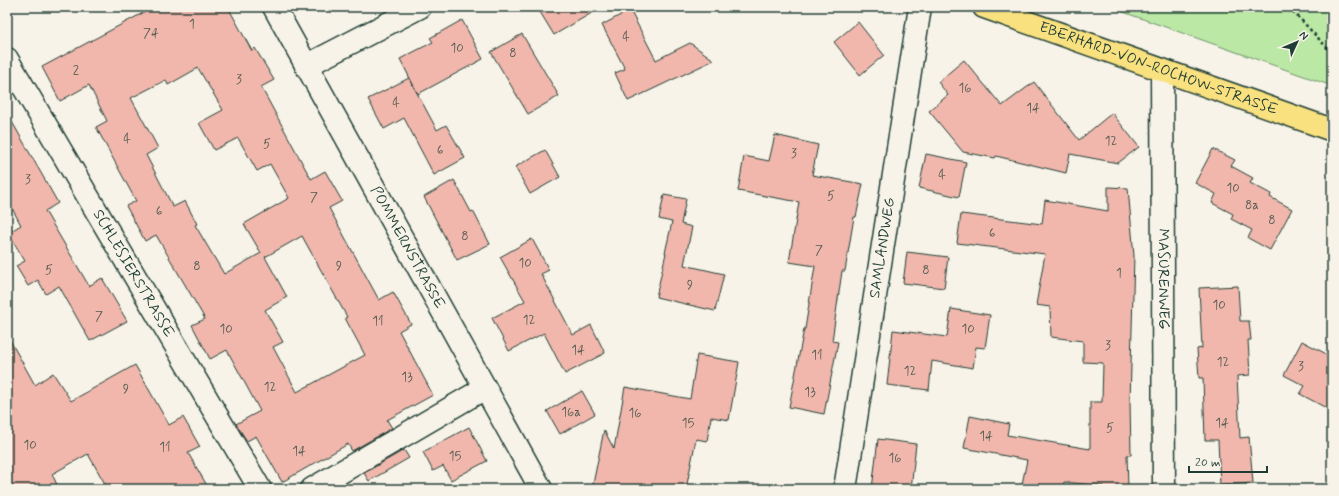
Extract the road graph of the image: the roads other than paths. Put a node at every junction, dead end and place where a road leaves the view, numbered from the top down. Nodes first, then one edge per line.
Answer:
1 (274, 7) edge
2 (420, 7) edge
3 (920, 7) edge
4 (984, 7) edge
5 (7, 59) edge
6 (306, 66) junction
7 (1162, 70) junction
8 (1332, 130) edge
9 (485, 388) junction
10 (260, 489) edge
11 (312, 489) edge
12 (541, 489) edge
13 (845, 489) edge
14 (1164, 489) edge

1 - 6 street, POMMERNSTRASSE
2 - 6 street
3 - 13 street, SAMLANDWEG
4 - 7 main road, EBERHARD-VON-ROCHOW-STRASSE
5 - 10 street, SCHLESIERSTRASSE
6 - 9 street, POMMERNSTRASSE
7 - 8 main road, EBERHARD-VON-ROCHOW-STRASSE
7 - 14 street, MASURENWEG
9 - 11 street
9 - 12 street, POMMERNSTRASSE

